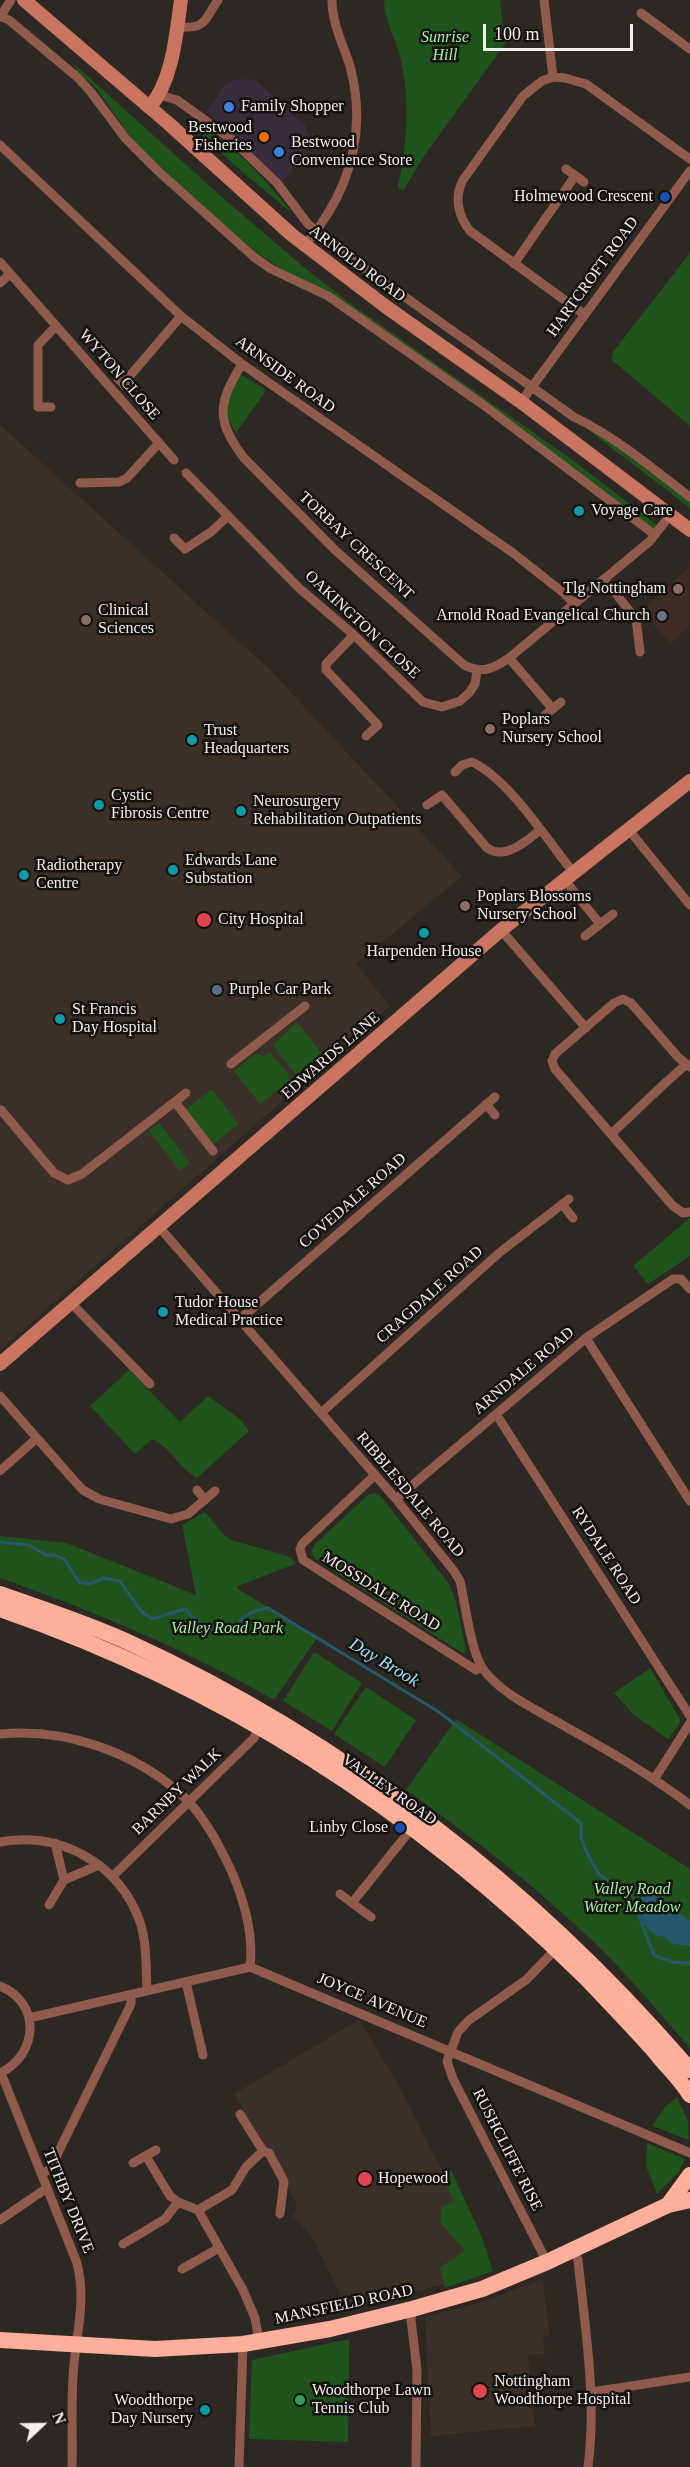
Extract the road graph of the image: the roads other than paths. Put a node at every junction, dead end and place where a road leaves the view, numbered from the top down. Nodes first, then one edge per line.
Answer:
1 (11, 0) edge
2 (24, 0) edge
3 (181, 0) edge
4 (218, 0) edge
5 (332, 0) edge
6 (544, 0) edge
7 (641, 14) dead end
8 (0, 16) edge
9 (177, 27) junction
10 (690, 50) edge
11 (553, 77) junction
12 (160, 95) junction
13 (150, 107) junction
14 (0, 145) edge
15 (690, 159) edge
16 (566, 169) dead end
17 (690, 171) edge
18 (575, 176) junction
19 (584, 182) dead end
20 (317, 231) junction
21 (305, 245) junction
22 (0, 262) edge
23 (514, 264) junction
24 (10, 274) junction
25 (0, 283) edge
26 (585, 315) junction
27 (181, 316) junction
28 (56, 326) junction
29 (242, 364) junction
30 (123, 384) dead end
31 (532, 387) junction
32 (521, 402) junction
33 (51, 407) dead end
34 (159, 443) junction
35 (174, 460) dead end
36 (186, 473) dead end
37 (80, 483) dead end
38 (690, 497) edge
39 (670, 515) junction
40 (228, 516) junction
41 (690, 530) edge
42 (655, 535) junction
43 (174, 538) dead end
44 (604, 579) junction
45 (574, 604) junction
46 (354, 635) junction
47 (625, 640) dead end
48 (637, 640) junction
49 (640, 652) dead end
50 (509, 658) junction
51 (477, 671) junction
52 (561, 702) dead end
53 (553, 709) junction
54 (544, 716) dead end
55 (366, 736) dead end
56 (455, 772) dead end
57 (690, 781) edge
58 (427, 805) dead end
59 (628, 829) junction
60 (540, 830) junction
61 (569, 876) junction
62 (690, 905) edge
63 (613, 914) dead end
64 (600, 924) junction
65 (501, 930) junction
66 (585, 936) dead end
67 (305, 1006) dead end
68 (586, 1028) junction
69 (259, 1041) junction
70 (267, 1050) dead end
71 (231, 1064) dead end
72 (688, 1066) edge
73 (186, 1093) dead end
74 (495, 1097) dead end
75 (175, 1102) junction
76 (486, 1104) junction
77 (1, 1110) edge
78 (495, 1115) dead end
79 (611, 1134) junction
80 (213, 1151) dead end
81 (690, 1212) edge
82 (573, 1218) dead end
83 (159, 1227) junction
84 (690, 1289) edge
85 (71, 1303) junction
86 (239, 1320) junction
87 (586, 1338) junction
88 (0, 1364) edge
89 (150, 1384) dead end
90 (0, 1396) edge
91 (321, 1413) junction
92 (496, 1414) junction
93 (37, 1438) junction
94 (0, 1471) edge
95 (375, 1475) junction
96 (197, 1490) dead end
97 (215, 1491) dead end
98 (396, 1499) junction
99 (205, 1500) junction
100 (690, 1501) edge
101 (0, 1594) edge
102 (0, 1609) edge
103 (482, 1667) junction
104 (690, 1716) edge
105 (690, 1723) edge
106 (259, 1726) junction
107 (0, 1734) edge
108 (655, 1778) junction
109 (188, 1803) junction
110 (690, 1805) edge
111 (417, 1822) junction
112 (0, 1842) edge
113 (55, 1843) junction
114 (99, 1865) junction
115 (112, 1876) junction
116 (64, 1880) junction
117 (340, 1894) dead end
118 (352, 1903) junction
119 (49, 1905) dead end
120 (371, 1917) dead end
121 (561, 1944) junction
122 (250, 1967) junction
123 (186, 1982) junction
124 (0, 1986) edge
125 (147, 1991) junction
126 (131, 1995) junction
127 (29, 2018) junction
128 (450, 2050) junction
129 (204, 2055) dead end
130 (690, 2070) edge
131 (1, 2073) edge
132 (690, 2095) edge
133 (240, 2114) dead end
134 (156, 2150) dead end
135 (263, 2151) junction
136 (690, 2153) edge
137 (146, 2156) junction
138 (133, 2163) dead end
139 (42, 2174) junction
140 (690, 2175) edge
141 (47, 2188) junction
142 (681, 2201) edge
143 (178, 2202) junction
144 (198, 2210) junction
145 (280, 2214) dead end
146 (0, 2220) edge
147 (123, 2244) dead end
148 (219, 2248) junction
149 (573, 2250) junction
150 (547, 2262) junction
151 (182, 2269) dead end
152 (412, 2309) junction
153 (0, 2340) edge
154 (251, 2343) junction
155 (77, 2346) junction
156 (690, 2377) edge
157 (592, 2392) junction
158 (72, 2467) edge
159 (239, 2467) edge
160 (416, 2467) edge
161 (588, 2467) edge

1 - 8 street
2 - 13 street, ARNOLD ROAD
3 - 9 street
4 - 9 street
5 - 20 street
6 - 11 street
7 - 10 street
8 - 42 street
9 - 12 street
11 - 15 street
11 - 23 street
12 - 13 street
12 - 20 street, ARNOLD ROAD
13 - 21 street, ARNOLD ROAD
14 - 27 street, ARNSIDE ROAD
16 - 18 street
17 - 26 street, HARTCROFT ROAD
18 - 19 street
18 - 23 street
20 - 21 street
20 - 31 street, ARNOLD ROAD
21 - 32 street, ARNOLD ROAD
22 - 24 street, WYTON CLOSE
23 - 26 street
24 - 25 street
24 - 28 street, WYTON CLOSE
26 - 31 street, HARTCROFT ROAD
27 - 29 street, ARNSIDE ROAD
27 - 30 street
28 - 33 street, WYTON CLOSE
28 - 34 street, WYTON CLOSE
29 - 45 street, ARNSIDE ROAD
29 - 51 street, TORBAY CRESCENT
31 - 32 street, HARTCROFT ROAD
31 - 38 street, ARNOLD ROAD
32 - 39 street, ARNOLD ROAD
34 - 35 street, WYTON CLOSE
34 - 37 street, WYTON CLOSE
36 - 40 street, OAKINGTON CLOSE
39 - 41 street, ARNOLD ROAD
39 - 42 street
40 - 43 street
40 - 46 street, OAKINGTON CLOSE
42 - 44 street
44 - 45 street
44 - 48 street
45 - 50 street
46 - 51 street, OAKINGTON CLOSE
46 - 55 street
47 - 48 street
48 - 49 street
50 - 51 street
50 - 53 street
52 - 53 street
53 - 54 street
56 - 60 street
57 - 59 street, EDWARDS LANE
58 - 60 street
59 - 61 street, EDWARDS LANE
59 - 62 street
60 - 61 street
61 - 64 street
61 - 65 street, EDWARDS LANE
63 - 64 street
64 - 66 street
65 - 68 street
65 - 83 street, EDWARDS LANE
67 - 69 street
68 - 72 street
68 - 79 street
69 - 70 street
69 - 71 street
72 - 79 street
73 - 75 street
74 - 76 street, COVEDALE ROAD
75 - 77 street
75 - 80 street
76 - 78 street
76 - 86 street, COVEDALE ROAD
79 - 81 street
82 - 91 street, CRAGDALE ROAD
83 - 85 street, EDWARDS LANE
83 - 86 street, RIBBLESDALE ROAD
84 - 87 street, ARNDALE ROAD
85 - 88 street, EDWARDS LANE
85 - 89 street
86 - 91 street, RIBBLESDALE ROAD
87 - 92 street, ARNDALE ROAD
87 - 100 street
90 - 93 street
91 - 95 street, RIBBLESDALE ROAD
92 - 98 street, ARNDALE ROAD
92 - 104 street, RYDALE ROAD
93 - 94 street
93 - 99 street
95 - 98 street, RIBBLESDALE ROAD
95 - 103 street, MOSSDALE ROAD
96 - 99 street
97 - 99 street
98 - 103 street, RIBBLESDALE ROAD
101 - 111 highway, VALLEY ROAD
102 - 106 highway, VALLEY ROAD
103 - 108 street, RIBBLESDALE ROAD
105 - 108 street
106 - 109 street, BARNBY WALK
106 - 111 highway, VALLEY ROAD
107 - 109 street
108 - 110 street, RIBBLESDALE ROAD
109 - 115 street, BARNBY WALK
109 - 122 street
111 - 118 street
111 - 121 highway, VALLEY ROAD
112 - 113 street
113 - 114 street
113 - 116 street
114 - 115 street
114 - 116 street
115 - 125 street
116 - 119 street
117 - 118 street
118 - 120 street
121 - 128 street
121 - 130 highway, VALLEY ROAD
121 - 132 highway, VALLEY ROAD
122 - 123 street
122 - 128 street, JOYCE AVENUE
123 - 125 street
123 - 129 street
124 - 127 street
125 - 126 street
126 - 127 street
126 - 139 street
127 - 131 street
128 - 136 street, JOYCE AVENUE
128 - 150 street, RUSHCLIFFE RISE
131 - 139 street, TITHBY DRIVE
133 - 135 street
134 - 137 street
135 - 144 street
135 - 145 street
137 - 138 street
137 - 143 street
139 - 141 street, TITHBY DRIVE
140 - 142 highway
141 - 146 street
141 - 155 street, TITHBY DRIVE
142 - 149 highway, MANSFIELD ROAD
143 - 144 street
143 - 147 street
144 - 148 street
148 - 151 street
148 - 154 street
149 - 150 highway, MANSFIELD ROAD
149 - 157 street
150 - 152 highway, MANSFIELD ROAD
152 - 154 highway, MANSFIELD ROAD
152 - 160 street
153 - 155 highway, MANSFIELD ROAD
154 - 155 highway, MANSFIELD ROAD
154 - 159 street
155 - 158 street, TITHBY DRIVE
156 - 157 street
157 - 161 street

